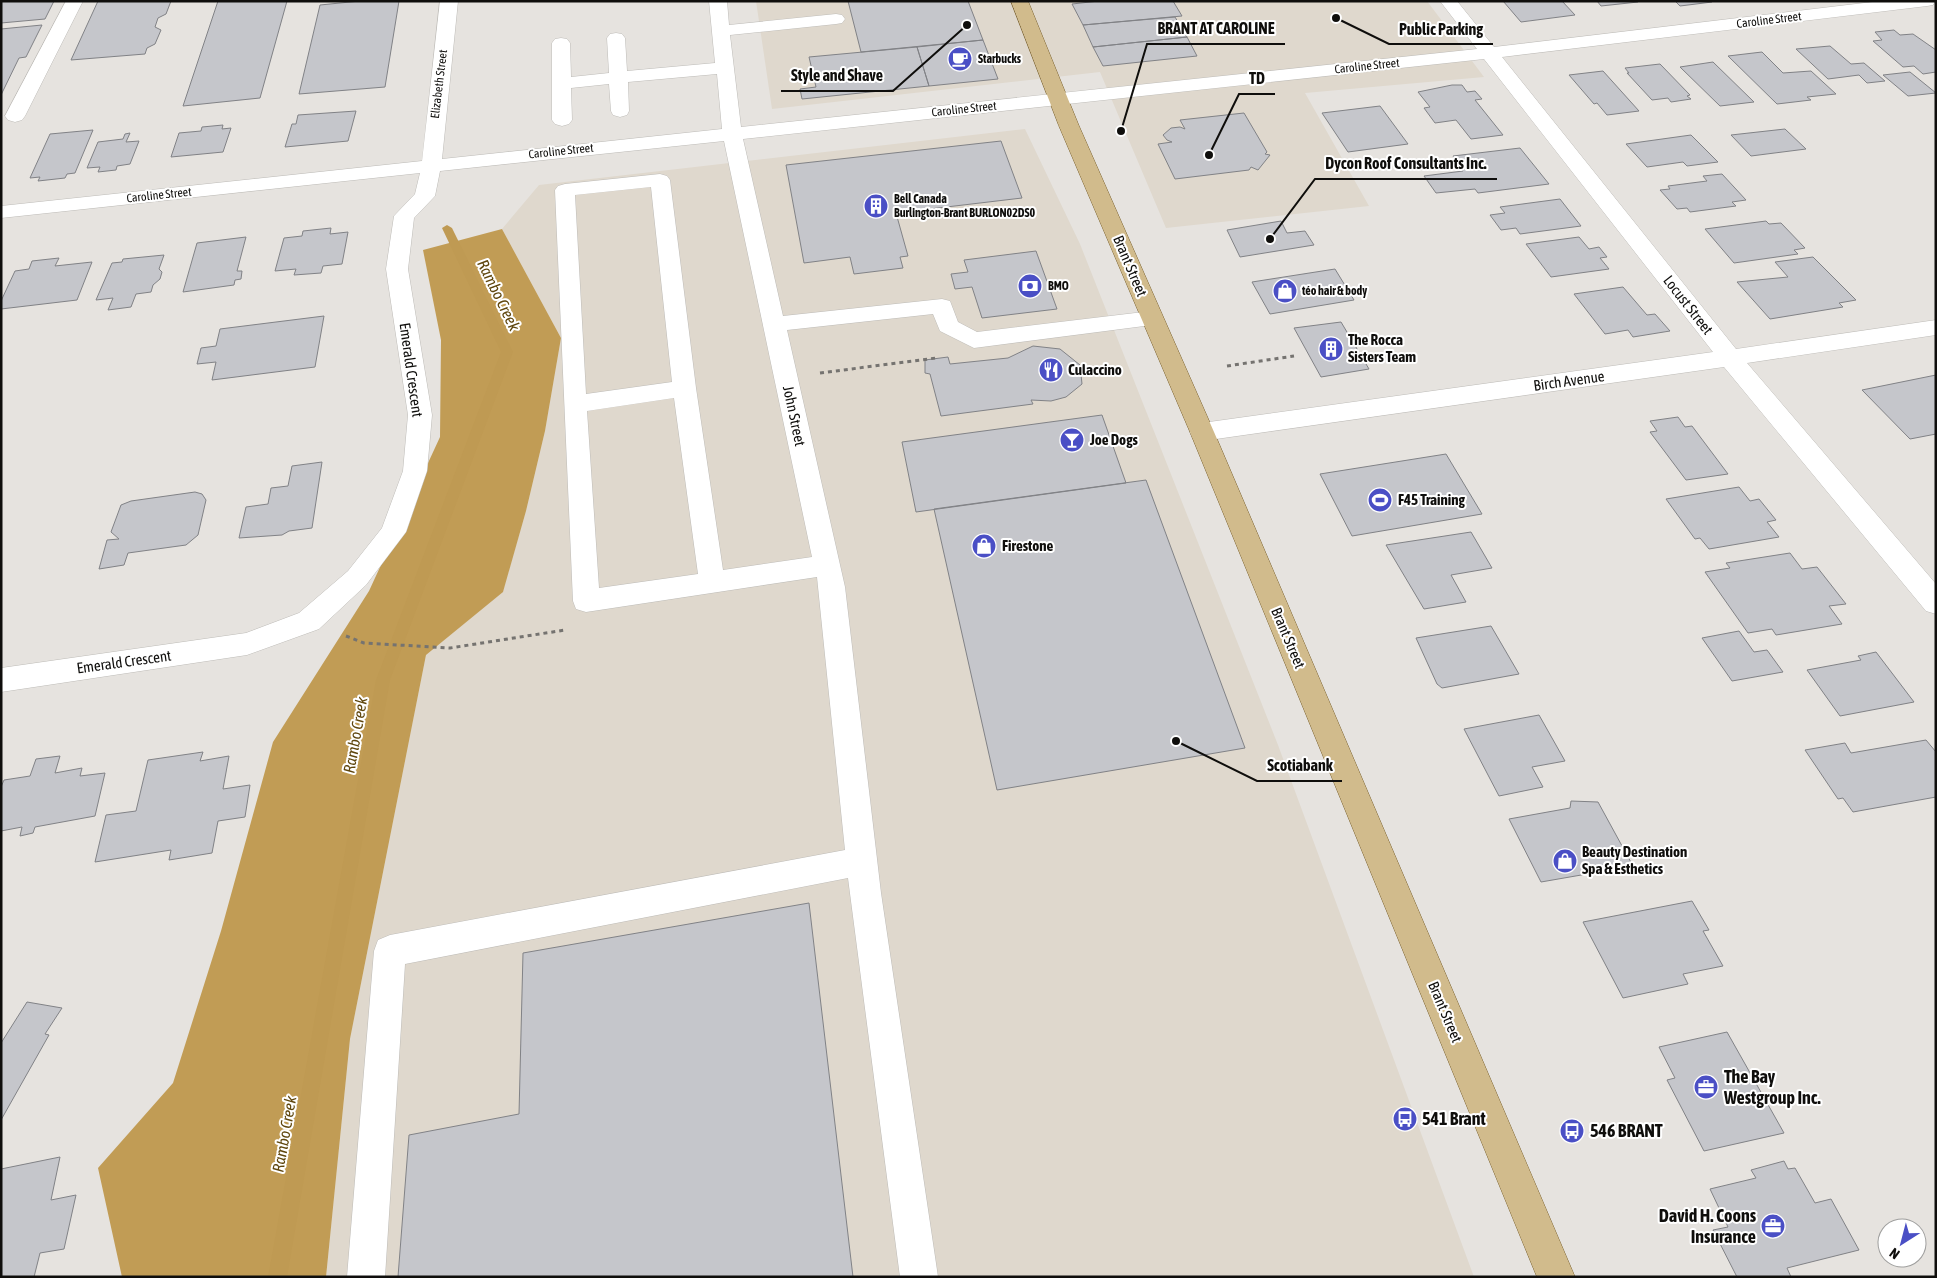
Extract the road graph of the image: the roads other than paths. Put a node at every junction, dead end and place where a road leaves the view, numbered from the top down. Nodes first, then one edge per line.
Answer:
1 (75, 1) edge
2 (449, 1) edge
3 (718, 1) edge
4 (1019, 1) edge
5 (1448, 1) edge
6 (1919, 5) edge
7 (836, 19) dead end
8 (721, 31) junction
9 (616, 38) dead end
10 (561, 43) dead end
11 (1490, 52) junction
12 (725, 68) junction
13 (618, 78) junction
14 (561, 83) junction
15 (1058, 100) junction
16 (620, 111) dead end
17 (14, 116) dead end
18 (562, 120) dead end
19 (732, 134) junction
20 (430, 166) junction
21 (1, 212) edge
22 (1152, 318) junction
23 (774, 324) junction
24 (1936, 327) edge
25 (1730, 358) junction
26 (684, 388) junction
27 (575, 404) junction
28 (1202, 432) junction
29 (827, 565) junction
30 (712, 582) junction
31 (1936, 603) edge
32 (1, 680) edge
33 (860, 847) junction
34 (366, 1277) edge
35 (919, 1277) edge
36 (1556, 1277) edge

1 - 17 street
2 - 20 street, Elizabeth Street
3 - 8 street, John Street
4 - 15 main road, Brant Street
5 - 11 street, Locust Street
6 - 11 street, Caroline Street
7 - 8 street
8 - 12 street, John Street
9 - 13 street
10 - 14 street
11 - 15 street, Caroline Street
11 - 25 street, Locust Street
12 - 13 street
12 - 19 street, John Street
13 - 14 street
13 - 16 street
14 - 18 street
15 - 19 street, Caroline Street
15 - 22 main road, Brant Street
19 - 20 street, Caroline Street
19 - 23 street, John Street
20 - 21 street, Caroline Street
20 - 32 street, Emerald Crescent
22 - 23 street
22 - 28 main road, Brant Street
23 - 29 street, John Street
24 - 25 street, Birch Avenue
25 - 28 street, Birch Avenue
25 - 31 street, Locust Street
26 - 27 street
26 - 27 street
26 - 30 street
27 - 30 street
28 - 36 main road, Brant Street
29 - 30 street
29 - 33 street, John Street
33 - 34 street
33 - 35 street, John Street

